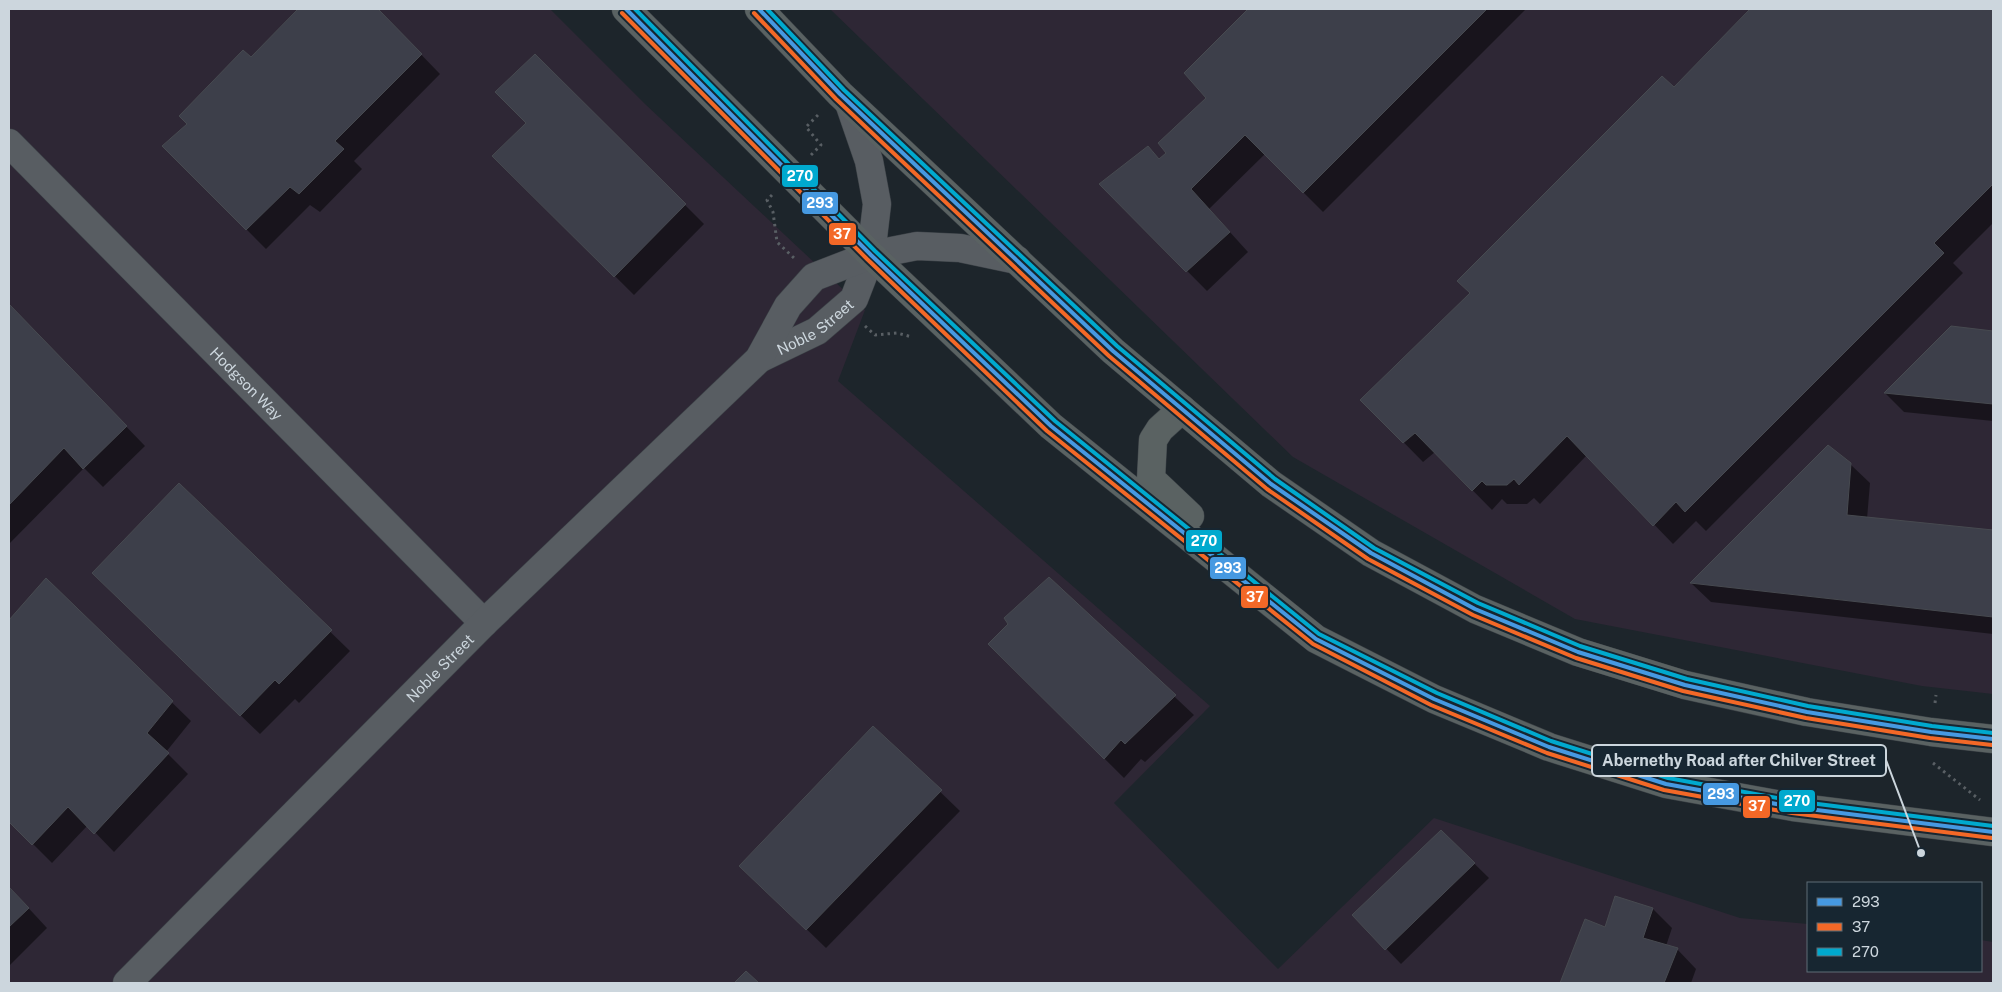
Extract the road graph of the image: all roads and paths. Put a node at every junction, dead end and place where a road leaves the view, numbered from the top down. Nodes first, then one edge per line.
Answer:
1 (626, 9) edge
2 (759, 9) edge
3 (845, 98) junction
4 (9, 144) edge
5 (792, 175) junction
6 (767, 200) dead end
7 (871, 255) junction
8 (1017, 260) junction
9 (759, 359) junction
10 (1182, 408) junction
11 (1214, 556) junction
12 (484, 623) junction
13 (1936, 695) dead end
14 (1931, 732) junction
15 (1993, 739) edge
16 (1986, 832) edge
17 (128, 983) edge

1 - 5 main road
2 - 3 main road
3 - 5 path
3 - 7 street, Noble Street
3 - 8 main road
4 - 12 street, Hodgson Way
5 - 6 path
5 - 7 main road
7 - 8 street, Noble Street
7 - 9 street, Noble Street
7 - 9 street, Noble Street
7 - 11 main road
8 - 10 main road
9 - 12 street, Noble Street
10 - 11 main road
10 - 14 main road
11 - 16 main road
12 - 17 street, Noble Street
13 - 14 path
14 - 15 main road
14 - 16 path

